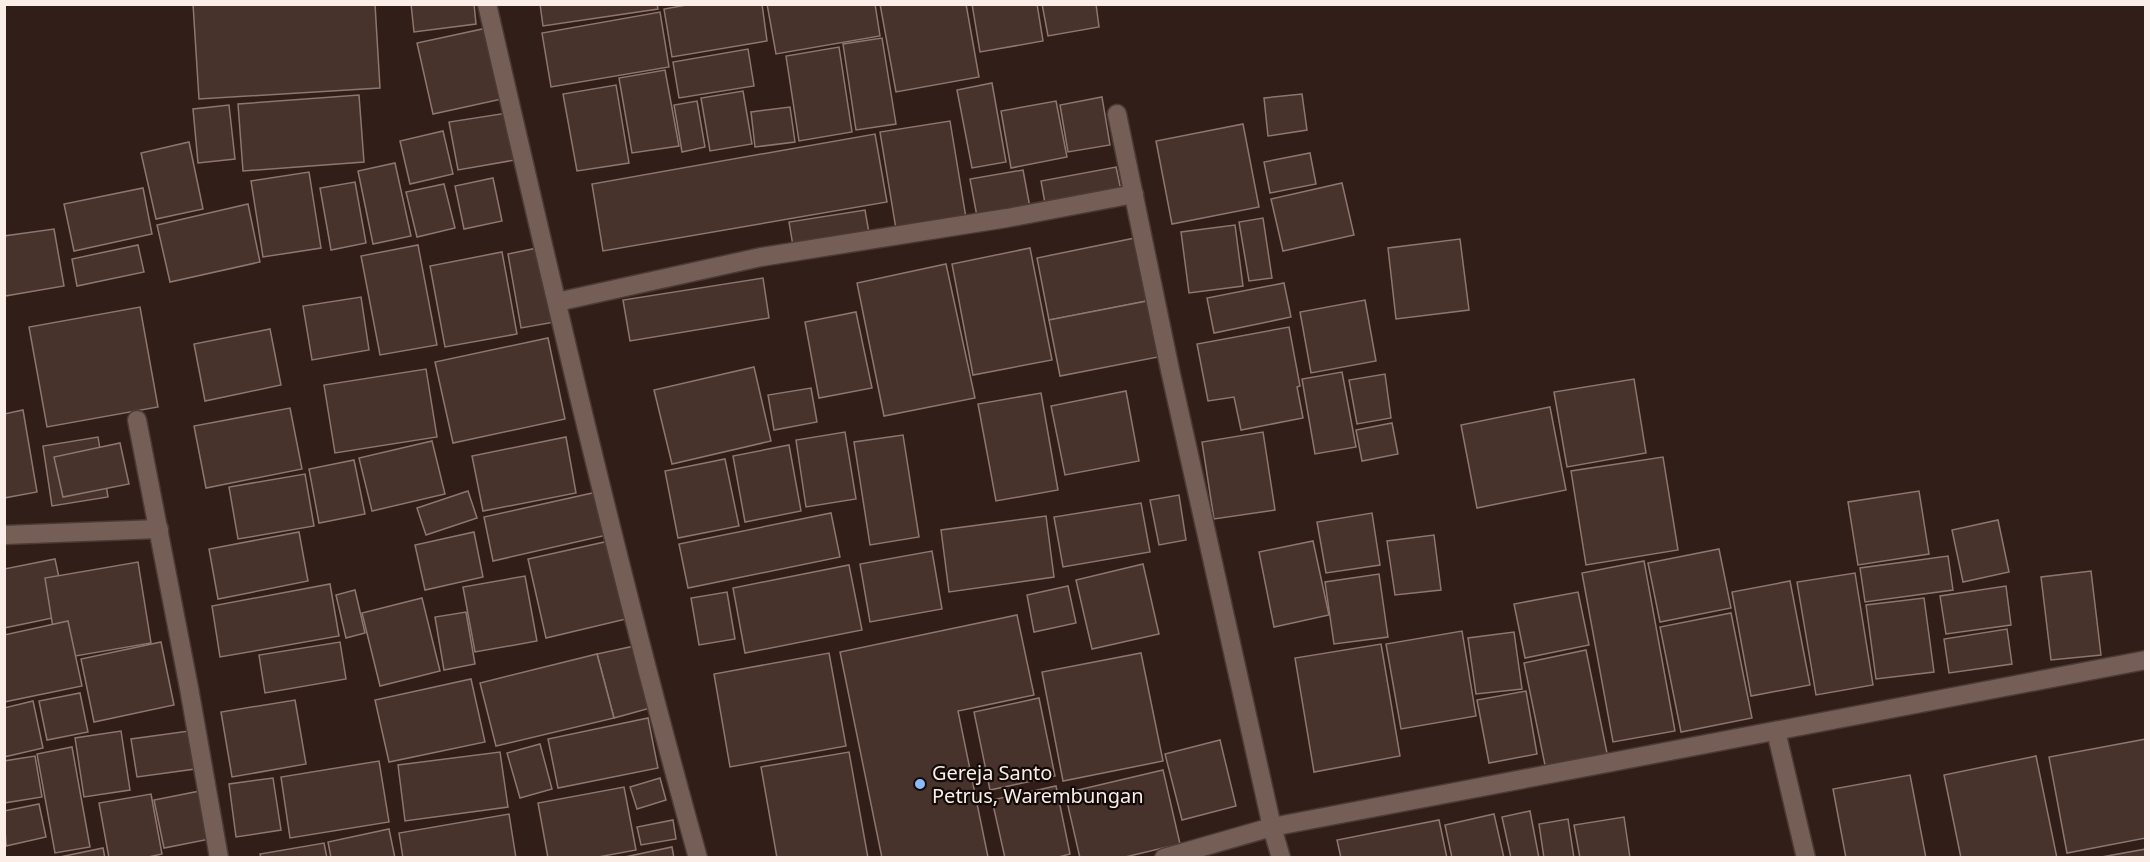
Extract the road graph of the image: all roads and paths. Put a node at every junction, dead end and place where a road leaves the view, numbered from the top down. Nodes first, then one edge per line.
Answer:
1 (487, 4) edge
2 (1117, 114) dead end
3 (1134, 194) junction
4 (557, 302) junction
5 (138, 420) dead end
6 (159, 528) junction
7 (4, 536) edge
8 (2145, 660) edge
9 (1776, 731) junction
10 (1272, 827) junction
11 (219, 858) edge
12 (698, 858) edge
13 (1164, 858) edge
14 (1281, 858) edge
15 (1806, 858) edge

1 - 4 street
2 - 3 street
3 - 4 street
3 - 10 street
4 - 12 street
5 - 6 street
6 - 7 street
6 - 11 street
8 - 9 street
9 - 10 street
9 - 15 street
10 - 13 street
10 - 14 street

